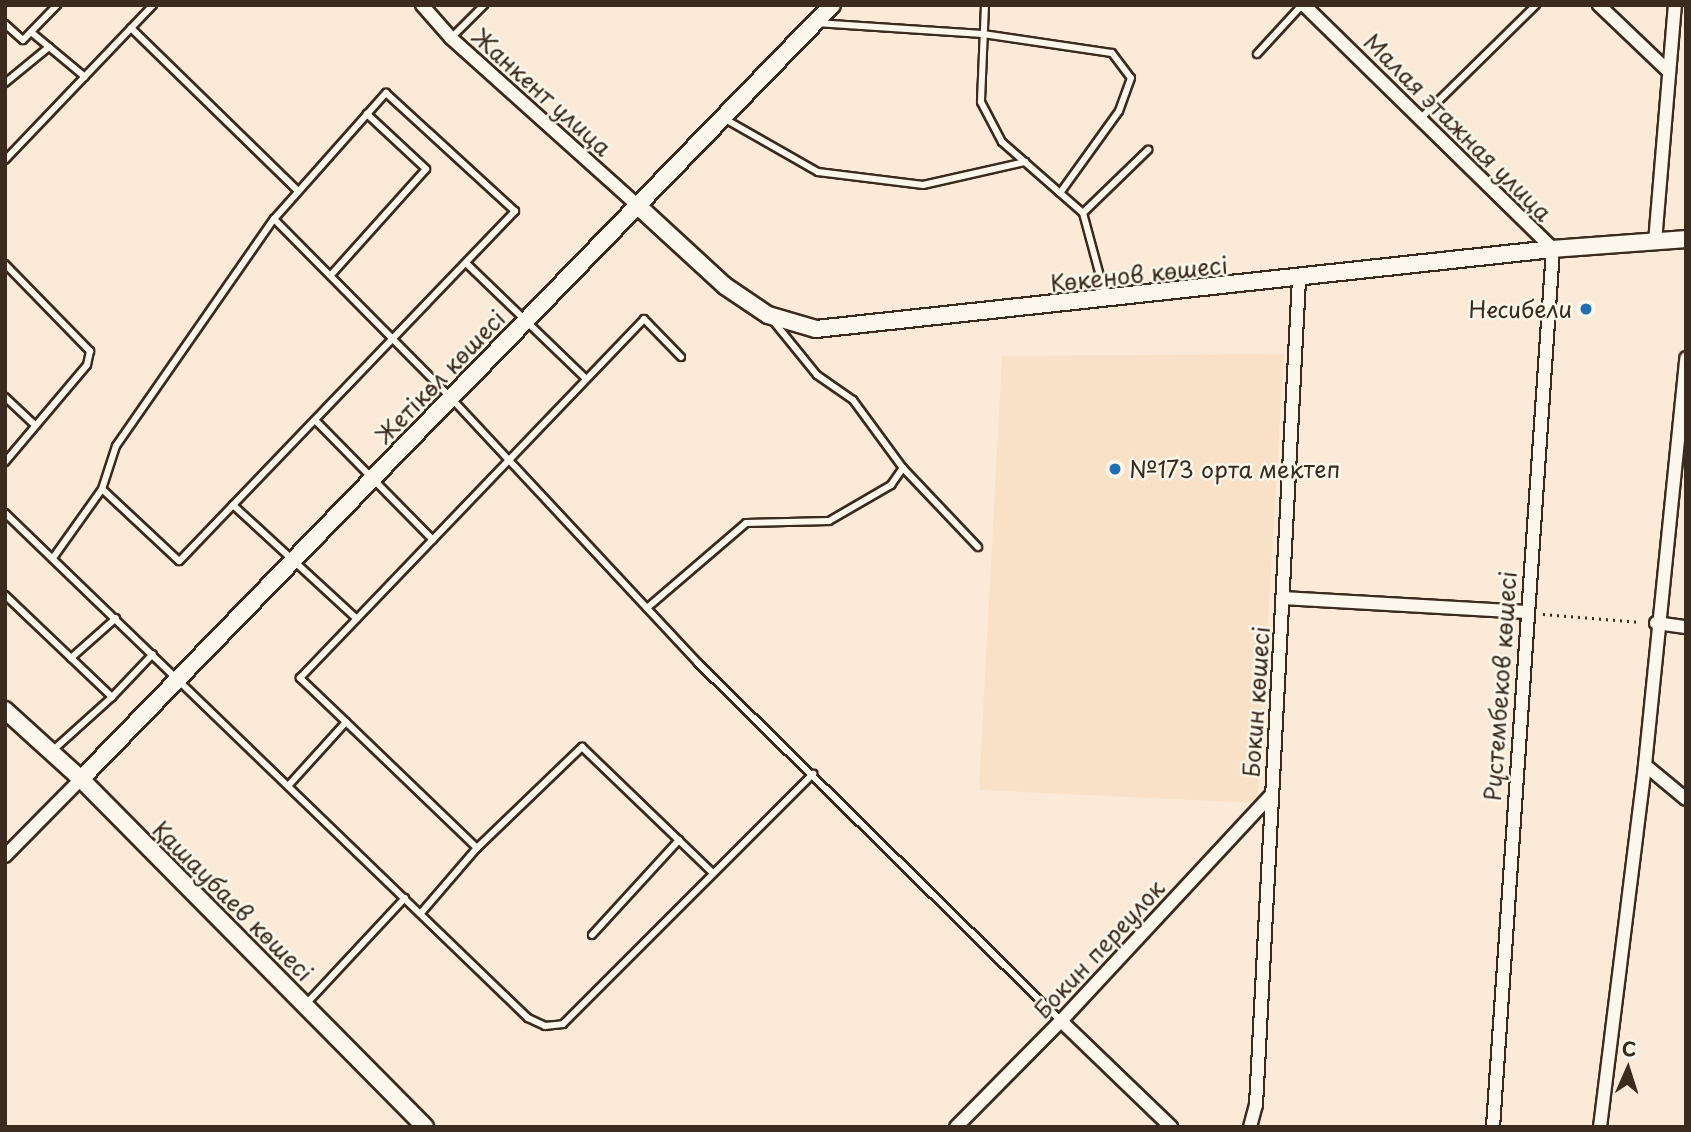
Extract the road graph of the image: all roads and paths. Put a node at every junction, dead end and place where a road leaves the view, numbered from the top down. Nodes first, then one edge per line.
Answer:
1 (57, 5) edge
2 (153, 5) edge
3 (422, 5) edge
4 (484, 5) edge
5 (832, 5) edge
6 (985, 5) edge
7 (1303, 5) edge
8 (1536, 5) edge
9 (1599, 5) edge
10 (1675, 5) edge
11 (814, 23) junction
12 (5, 24) edge
13 (131, 28) junction
14 (31, 32) junction
15 (984, 34) junction
16 (451, 38) junction
17 (48, 47) junction
18 (1257, 54) dead end
19 (1669, 72) junction
20 (85, 77) junction
21 (5, 83) edge
22 (367, 114) junction
23 (723, 118) junction
24 (1421, 118) junction
25 (1149, 150) dead end
26 (5, 160) edge
27 (1025, 162) junction
28 (299, 191) junction
29 (1060, 192) junction
30 (638, 206) junction
31 (1083, 213) junction
32 (274, 219) junction
33 (1686, 239) edge
34 (1655, 242) junction
35 (1553, 249) junction
36 (466, 262) junction
37 (5, 264) edge
38 (331, 275) junction
39 (1299, 279) junction
40 (1106, 300) junction
41 (768, 315) junction
42 (525, 322) junction
43 (393, 339) junction
44 (681, 357) dead end
45 (1686, 358) edge
46 (584, 377) junction
47 (5, 397) edge
48 (451, 398) junction
49 (315, 420) junction
50 (36, 426) junction
51 (509, 461) junction
52 (5, 462) edge
53 (904, 468) junction
54 (370, 481) junction
55 (102, 489) junction
56 (233, 505) junction
57 (5, 513) edge
58 (433, 540) junction
59 (978, 547) dead end
60 (53, 558) junction
61 (292, 563) junction
62 (5, 595) edge
63 (1284, 598) junction
64 (647, 608) junction
65 (1526, 612) junction
66 (116, 618) junction
67 (356, 619) junction
68 (1656, 623) junction
69 (1686, 627) edge
70 (153, 654) junction
71 (71, 658) junction
72 (179, 679) junction
73 (112, 697) junction
74 (5, 710) edge
75 (346, 722) junction
76 (51, 752) junction
77 (1645, 765) junction
78 (813, 774) junction
79 (80, 779) junction
80 (288, 786) junction
81 (1270, 796) junction
82 (1686, 799) edge
83 (679, 840) junction
84 (477, 848) junction
85 (5, 856) edge
86 (712, 872) junction
87 (405, 898) junction
88 (421, 914) junction
89 (592, 935) dead end
90 (304, 1005) junction
91 (1061, 1021) junction
92 (425, 1127) edge
93 (956, 1127) edge
94 (1171, 1127) edge
95 (1250, 1127) edge
96 (1493, 1127) edge
97 (1600, 1127) edge

1 - 14 lane
2 - 13 lane
3 - 16 street, Жанкент улица
4 - 16 lane
5 - 11 street, Жетікөл көшесі
6 - 15 lane
7 - 18 lane
7 - 24 street, Малая этажная улица
8 - 24 lane
9 - 19 street
10 - 19 street
11 - 15 lane
11 - 23 street, Жетікөл көшесі
12 - 14 lane
13 - 20 lane
13 - 28 lane
14 - 17 lane
15 - 27 lane
15 - 29 lane
16 - 30 street, Жанкент улица
17 - 20 lane
17 - 21 lane
19 - 34 street
20 - 26 lane
22 - 28 lane
22 - 36 lane
22 - 38 lane
23 - 27 lane
23 - 30 street, Жетікөл көшесі
24 - 35 street, Малая этажная улица
25 - 31 lane
27 - 29 lane
28 - 32 lane
29 - 31 lane
30 - 41 street, Көкенов көшесі
30 - 42 street, Жетікөл көшесі
31 - 40 lane
32 - 38 lane
32 - 55 lane
33 - 34 street, Көкенов көшесі
34 - 35 street, Көкенов көшесі
35 - 39 street, Көкенов көшесі
35 - 65 street, Рүстембеков көшесі
36 - 42 lane
36 - 43 lane
37 - 50 lane
38 - 43 lane
39 - 40 street, Көкенов көшесі
39 - 63 street, Бокин көшесі
40 - 41 street, Көкенов көшесі
41 - 53 lane
42 - 46 lane
42 - 48 street, Жетікөл көшесі
43 - 48 lane
43 - 49 lane
44 - 46 lane
45 - 68 street
46 - 51 lane
47 - 50 lane
48 - 51 lane
48 - 54 street, Жетікөл көшесі
49 - 54 lane
49 - 56 lane
50 - 52 lane
51 - 58 lane
51 - 64 lane
53 - 59 lane
53 - 64 lane
54 - 58 lane
54 - 61 street, Жетікөл көшесі
55 - 56 lane
55 - 60 lane
56 - 61 lane
57 - 60 lane
58 - 67 lane
60 - 66 lane
61 - 67 lane
61 - 72 street, Жетікөл көшесі
62 - 71 lane
63 - 65 street
63 - 81 street, Бокин көшесі
64 - 78 lane
65 - 68 path
65 - 96 street, Рүстембеков көшесі
66 - 70 lane
66 - 71 lane
67 - 75 lane
68 - 69 street
68 - 77 street
70 - 72 lane
70 - 73 lane
71 - 73 lane
72 - 79 street, Жетікөл көшесі
72 - 80 lane
73 - 76 lane
74 - 76 street, Қашаубаев көшесі
75 - 80 lane
75 - 84 lane
76 - 79 street, Қашаубаев көшесі
77 - 82 street
77 - 97 street
78 - 86 lane
78 - 91 lane
79 - 85 street
79 - 90 street, Қашаубаев көшесі
80 - 87 lane
81 - 91 street, Бокин переулок
81 - 95 street, Бокин көшесі
83 - 84 lane
83 - 86 lane
83 - 89 lane
84 - 88 lane
86 - 88 lane
87 - 88 lane
87 - 90 lane
90 - 92 street, Қашаубаев көшесі
91 - 93 street, Бокин переулок
91 - 94 street

